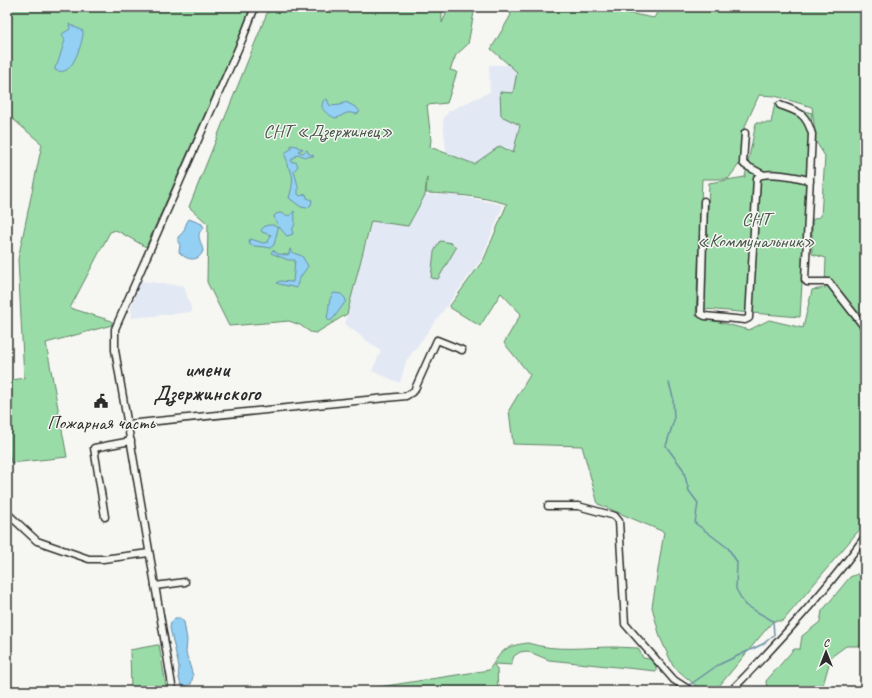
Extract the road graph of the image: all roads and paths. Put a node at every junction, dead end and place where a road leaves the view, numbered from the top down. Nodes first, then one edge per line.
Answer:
1 (255, 7) edge
2 (780, 105) dead end
3 (745, 133) dead end
4 (762, 174) junction
5 (810, 181) junction
6 (704, 201) dead end
7 (865, 328) edge
8 (462, 350) dead end
9 (128, 424) junction
10 (131, 441) junction
11 (548, 506) dead end
12 (7, 513) edge
13 (105, 517) dead end
14 (865, 537) edge
15 (149, 553) junction
16 (185, 582) dead end
17 (155, 586) junction
18 (173, 691) edge
19 (691, 691) edge
20 (731, 691) edge

1 - 9 street
2 - 5 street
3 - 4 street
4 - 5 street
4 - 6 street
5 - 7 street
8 - 9 street
9 - 10 street
10 - 13 street
10 - 15 street
11 - 19 street
12 - 15 street
14 - 20 street
15 - 17 street
16 - 17 street
17 - 18 street

